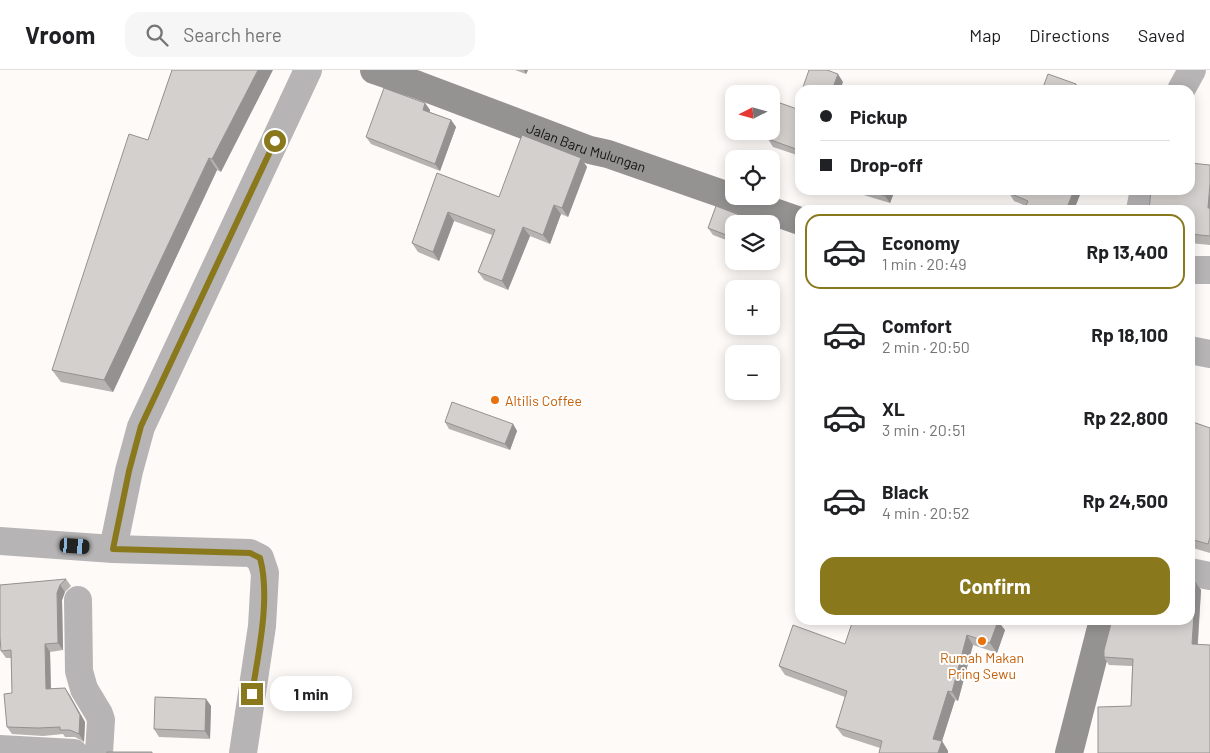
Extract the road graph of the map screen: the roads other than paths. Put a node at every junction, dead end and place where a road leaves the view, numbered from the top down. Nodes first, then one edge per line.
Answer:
1 (308, 70) edge
2 (374, 70) edge
3 (1192, 70) edge
4 (1184, 85) edge
5 (795, 219) edge
6 (1195, 270) edge
7 (1210, 270) edge
8 (1195, 351) edge
9 (1210, 354) edge
10 (0, 541) edge
11 (113, 549) junction
12 (1195, 573) edge
13 (1210, 576) edge
14 (78, 600) dead end
15 (1102, 625) edge
16 (0, 749) edge
17 (64, 753) edge
18 (99, 753) edge
19 (243, 753) edge
20 (1069, 753) edge

1 - 11 street
2 - 5 main road, Jalan Baru Mulungan
3 - 4 street
6 - 7 street
8 - 9 street
10 - 11 street
11 - 19 street
12 - 13 street
14 - 18 street
15 - 20 main road
16 - 17 street

